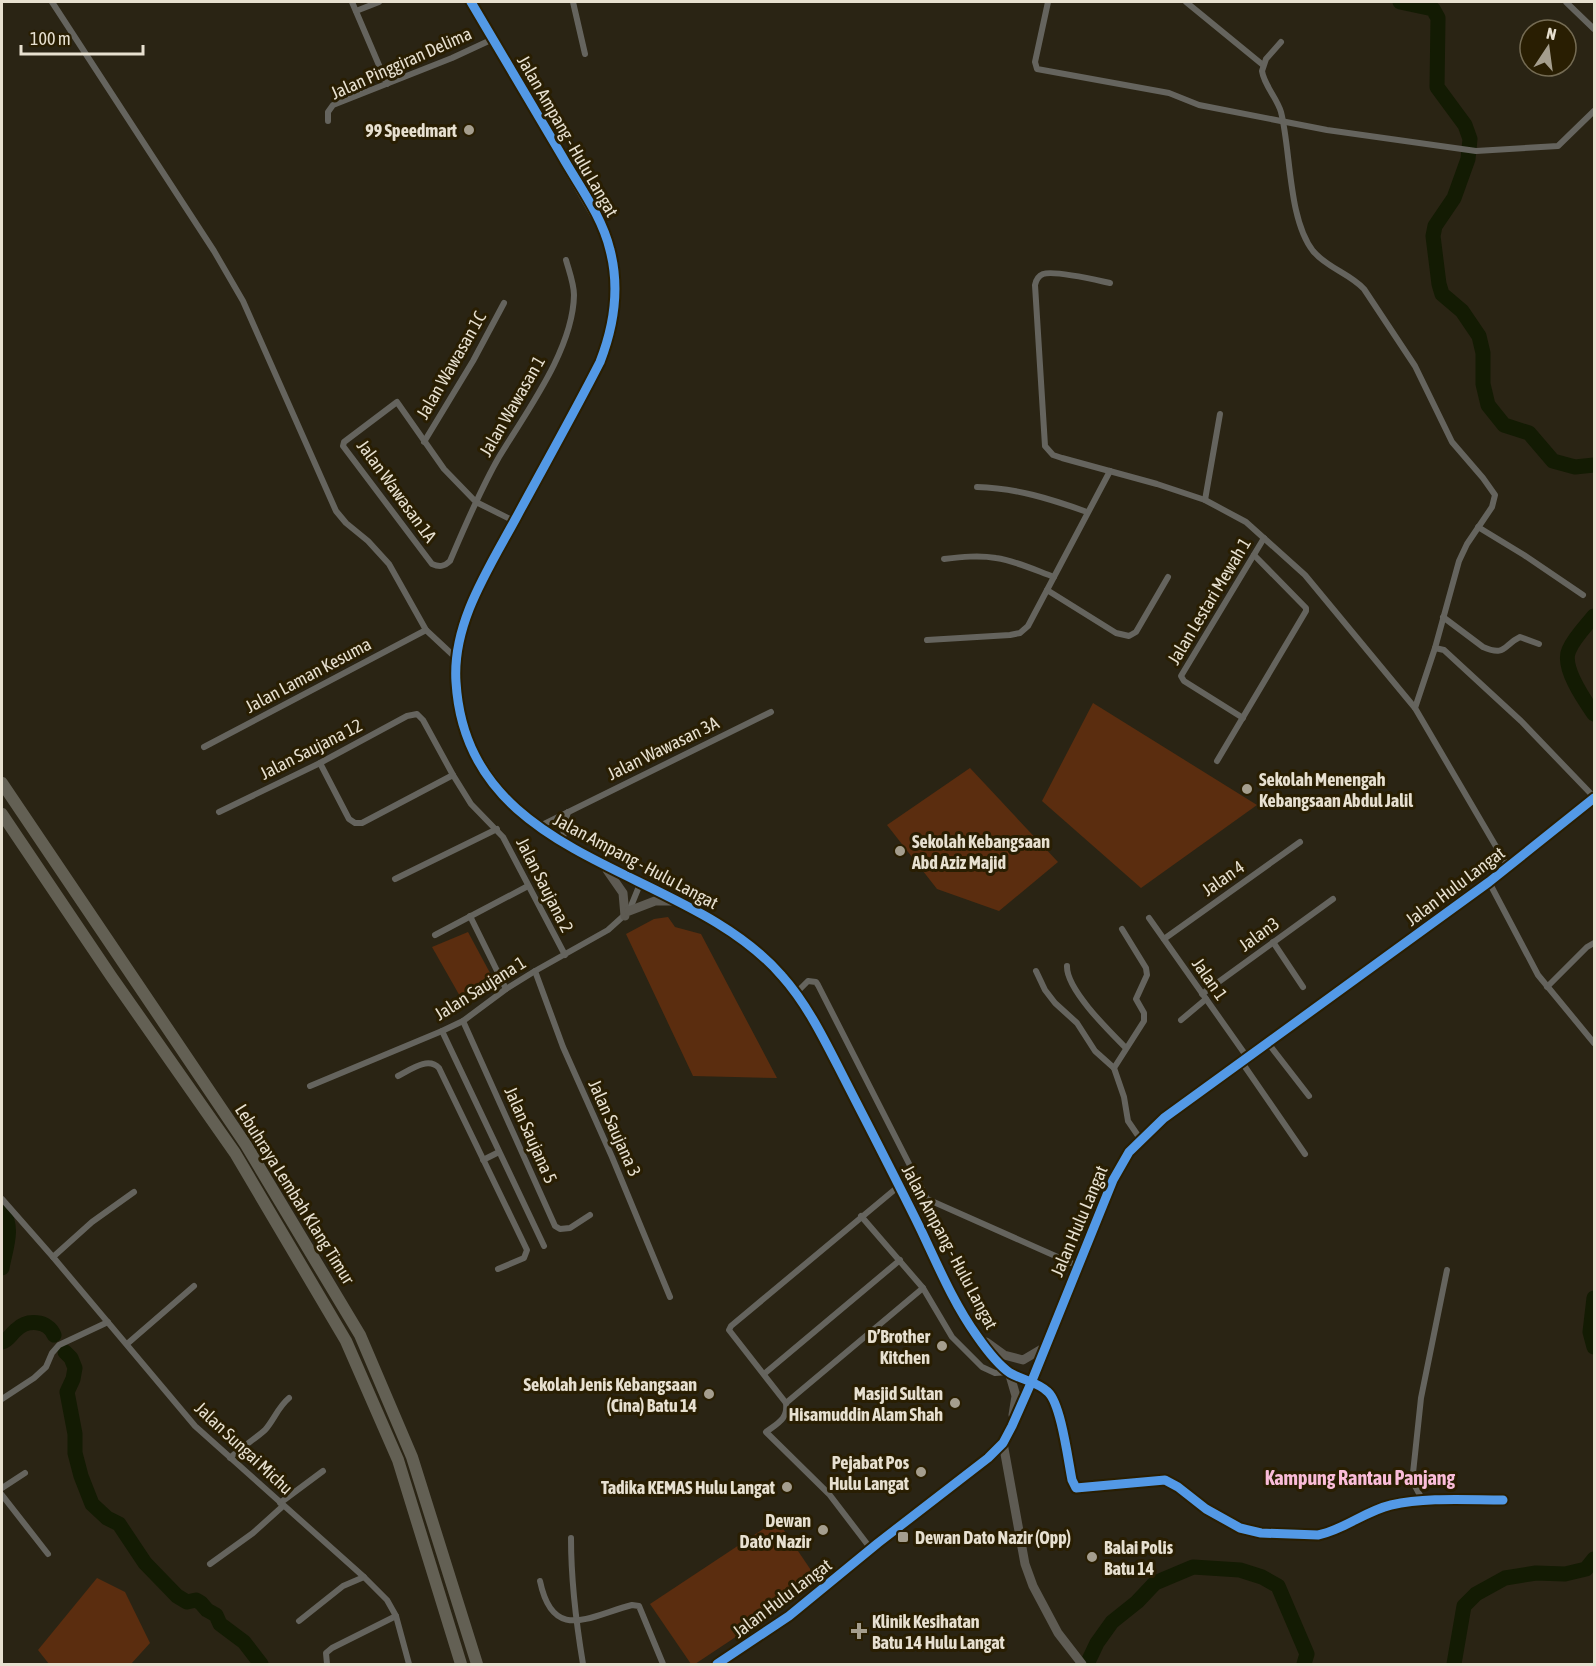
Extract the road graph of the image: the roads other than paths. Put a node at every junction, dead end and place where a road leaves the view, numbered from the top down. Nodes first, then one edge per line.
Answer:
1 (52, 2) edge
2 (351, 2) edge
3 (379, 2) edge
4 (471, 2) edge
5 (573, 2) edge
6 (1048, 2) edge
7 (1186, 2) edge
8 (1566, 2) edge
9 (356, 11) junction
10 (1594, 28) edge
11 (493, 39) junction
12 (1281, 42) dead end
13 (585, 54) dead end
14 (1263, 65) junction
15 (387, 84) junction
16 (1594, 111) edge
17 (328, 120) dead end
18 (1282, 121) junction
19 (566, 260) dead end
20 (1110, 282) dead end
21 (504, 303) dead end
22 (1220, 414) dead end
23 (424, 442) junction
24 (1110, 471) junction
25 (977, 487) dead end
26 (1205, 500) junction
27 (476, 502) junction
28 (1087, 512) junction
29 (514, 521) junction
30 (1478, 527) junction
31 (1264, 538) junction
32 (1254, 555) junction
33 (944, 559) dead end
34 (450, 561) joint
35 (1054, 577) junction
36 (1168, 577) dead end
37 (1047, 590) junction
38 (1582, 595) dead end
39 (1443, 616) junction
40 (426, 630) junction
41 (927, 640) dead end
42 (1539, 644) dead end
43 (1435, 648) junction
44 (456, 658) junction
45 (1415, 708) junction
46 (771, 712) dead end
47 (417, 714) joint
48 (1243, 718) junction
49 (204, 747) dead end
50 (1217, 761) dead end
51 (320, 763) junction
52 (453, 775) junction
53 (2, 783) edge
54 (1594, 797) edge
55 (219, 812) dead end
56 (568, 812) junction
57 (2, 814) edge
58 (538, 827) junction
59 (497, 830) junction
60 (1300, 842) dead end
61 (563, 843) junction
62 (601, 864) junction
63 (1508, 867) junction
64 (395, 879) dead end
65 (1489, 882) junction
66 (639, 884) junction
67 (528, 886) junction
68 (1333, 899) dead end
69 (676, 901) junction
70 (627, 913) junction
71 (470, 916) junction
72 (1149, 918) dead end
73 (1122, 929) dead end
74 (435, 935) dead end
75 (1164, 939) junction
76 (1273, 942) junction
77 (1594, 943) edge
78 (565, 955) junction
79 (1067, 966) dead end
80 (535, 971) junction
81 (1036, 971) dead end
82 (1303, 987) dead end
83 (1546, 987) junction
84 (506, 989) junction
85 (796, 993) junction
86 (1204, 997) junction
87 (1181, 1020) dead end
88 (463, 1021) junction
89 (442, 1031) junction
90 (1268, 1043) junction
91 (1594, 1043) edge
92 (1126, 1047) junction
93 (1244, 1059) junction
94 (1114, 1068) junction
95 (398, 1076) dead end
96 (310, 1086) dead end
97 (1309, 1096) dead end
98 (1141, 1140) junction
99 (499, 1152) junction
100 (1305, 1154) dead end
101 (483, 1160) junction
102 (899, 1186) junction
103 (134, 1192) dead end
104 (2, 1199) edge
105 (590, 1215) dead end
106 (861, 1216) junction
107 (544, 1246) dead end
108 (53, 1257) junction
109 (900, 1260) junction
110 (1078, 1266) junction
111 (498, 1269) dead end
112 (1447, 1270) dead end
113 (194, 1286) dead end
114 (923, 1288) junction
115 (670, 1297) dead end
116 (108, 1322) junction
117 (977, 1336) junction
118 (127, 1344) junction
119 (1046, 1346) junction
120 (1009, 1372) junction
121 (764, 1374) junction
122 (1031, 1383) junction
123 (289, 1398) dead end
124 (2, 1399) edge
125 (786, 1403) junction
126 (1003, 1443) junction
127 (230, 1458) junction
128 (323, 1471) dead end
129 (25, 1473) dead end
130 (2, 1488) edge
131 (2, 1495) edge
132 (1503, 1500) dead end
133 (1423, 1501) junction
134 (281, 1504) junction
135 (571, 1538) dead end
136 (871, 1549) junction
137 (48, 1554) dead end
138 (210, 1564) dead end
139 (364, 1577) junction
140 (540, 1581) dead end
141 (396, 1616) junction
142 (299, 1621) dead end
143 (576, 1621) junction
144 (327, 1665) edge
145 (409, 1665) edge
146 (461, 1665) edge
147 (477, 1665) edge
148 (583, 1665) edge
149 (663, 1665) edge
150 (717, 1665) edge
151 (1083, 1665) edge

1 - 40 street
2 - 9 street
3 - 9 street
4 - 11 street, Jalan Ampang - Hulu Langat
5 - 13 street
6 - 18 street
7 - 14 street
8 - 10 street
9 - 15 street
11 - 15 street, Jalan Pinggiran Delima
11 - 29 street, Jalan Ampang - Hulu Langat
12 - 14 street
14 - 18 street
15 - 17 street, Jalan Pinggiran Delima
16 - 18 street
18 - 30 street
19 - 27 street, Jalan Wawasan 1
20 - 24 street
21 - 23 street, Jalan Wawasan 1C
22 - 26 street
23 - 27 street
23 - 34 street, Jalan Wawasan 1A
24 - 26 street
24 - 28 street
25 - 28 street
26 - 31 street
27 - 29 street
27 - 34 street, Jalan Wawasan 1
28 - 35 street
29 - 44 street, Jalan Ampang - Hulu Langat
30 - 38 street
30 - 39 street
31 - 32 street, Jalan Lestari Mewah 1
31 - 45 street
32 - 48 street
32 - 48 street, Jalan Lestari Mewah 1
33 - 35 street
35 - 37 street
36 - 37 street
37 - 41 street
39 - 42 street
39 - 43 street
40 - 44 street
40 - 49 street, Jalan Laman Kesuma
43 - 45 street
43 - 54 street
44 - 58 street, Jalan Ampang - Hulu Langat
45 - 63 street
46 - 56 street, Jalan Wawasan 3A
47 - 51 street, Jalan Saujana 12
47 - 52 street, Jalan Saujana 2
48 - 50 street
51 - 52 street
51 - 55 street, Jalan Saujana 12
52 - 59 street, Jalan Saujana 2
53 - 147 highway, Lebuhraya Lembah Klang Timur
54 - 63 street, Jalan Hulu Langat
56 - 58 street, Jalan Wawasan 3A
56 - 61 street
57 - 146 highway, Lebuhraya Lembah Klang Timur
58 - 61 street, Jalan Ampang - Hulu Langat
59 - 64 street
59 - 67 street, Jalan Saujana 2
60 - 75 street, Jalan 4
61 - 62 street, Jalan Ampang - Hulu Langat
62 - 66 street, Jalan Ampang - Hulu Langat
62 - 70 street
63 - 65 street, Jalan Hulu Langat
65 - 83 street
65 - 90 street, Jalan Hulu Langat
66 - 69 street, Jalan Ampang - Hulu Langat
66 - 70 street
67 - 71 street
67 - 78 street, Jalan Saujana 2
68 - 76 street, Jalan3
69 - 70 street
69 - 85 street, Jalan Ampang - Hulu Langat
70 - 78 street, Jalan Saujana 1
71 - 74 street
71 - 84 street
72 - 75 street, Jalan 1
73 - 92 street
75 - 86 street, Jalan 1
76 - 82 street
76 - 86 street, Jalan3
77 - 83 street
78 - 80 street, Jalan Saujana 1
79 - 92 street
80 - 84 street, Jalan Saujana 1
80 - 115 street, Jalan Saujana 3
81 - 94 street
83 - 91 street
84 - 88 street, Jalan Saujana 1
85 - 102 street, Jalan Ampang - Hulu Langat
85 - 110 street
86 - 87 street, Jalan3
86 - 93 street, Jalan 1
88 - 89 street, Jalan Saujana 1
88 - 105 street, Jalan Saujana 5
89 - 96 street, Jalan Saujana 1
89 - 99 street, Jalan Saujana 5
90 - 93 street, Jalan Hulu Langat
90 - 97 street
92 - 94 street
93 - 98 street, Jalan Hulu Langat
93 - 100 street, Jalan 1
94 - 98 street
95 - 101 street
98 - 110 street, Jalan Hulu Langat
99 - 101 street
99 - 107 street, Jalan Saujana 5
101 - 111 street
102 - 106 street
102 - 117 street, Jalan Ampang - Hulu Langat
103 - 108 street
104 - 108 street, Jalan Sungai Michu
106 - 109 street
106 - 121 street
108 - 116 street, Jalan Sungai Michu
109 - 114 street
109 - 121 street
110 - 119 street, Jalan Hulu Langat
112 - 133 street
113 - 118 street
114 - 120 street
114 - 125 street
116 - 118 street, Jalan Sungai Michu
116 - 124 street
117 - 119 street
117 - 120 street, Jalan Ampang - Hulu Langat
118 - 127 street, Jalan Sungai Michu
119 - 122 street, Jalan Hulu Langat
120 - 122 street, Jalan Ampang - Hulu Langat
120 - 126 street
121 - 125 street
122 - 126 street, Jalan Hulu Langat
122 - 133 street
123 - 127 street
125 - 136 street
126 - 136 street, Jalan Hulu Langat
126 - 151 street
127 - 134 street, Jalan Sungai Michu
128 - 134 street
129 - 130 street
131 - 137 street
132 - 133 street
134 - 138 street
134 - 139 street, Jalan Sungai Michu
135 - 143 street
136 - 150 street, Jalan Hulu Langat
139 - 141 street, Jalan Sungai Michu
139 - 142 street
140 - 143 street
141 - 144 street
141 - 145 street, Jalan Sungai Michu
143 - 148 street
143 - 149 street

